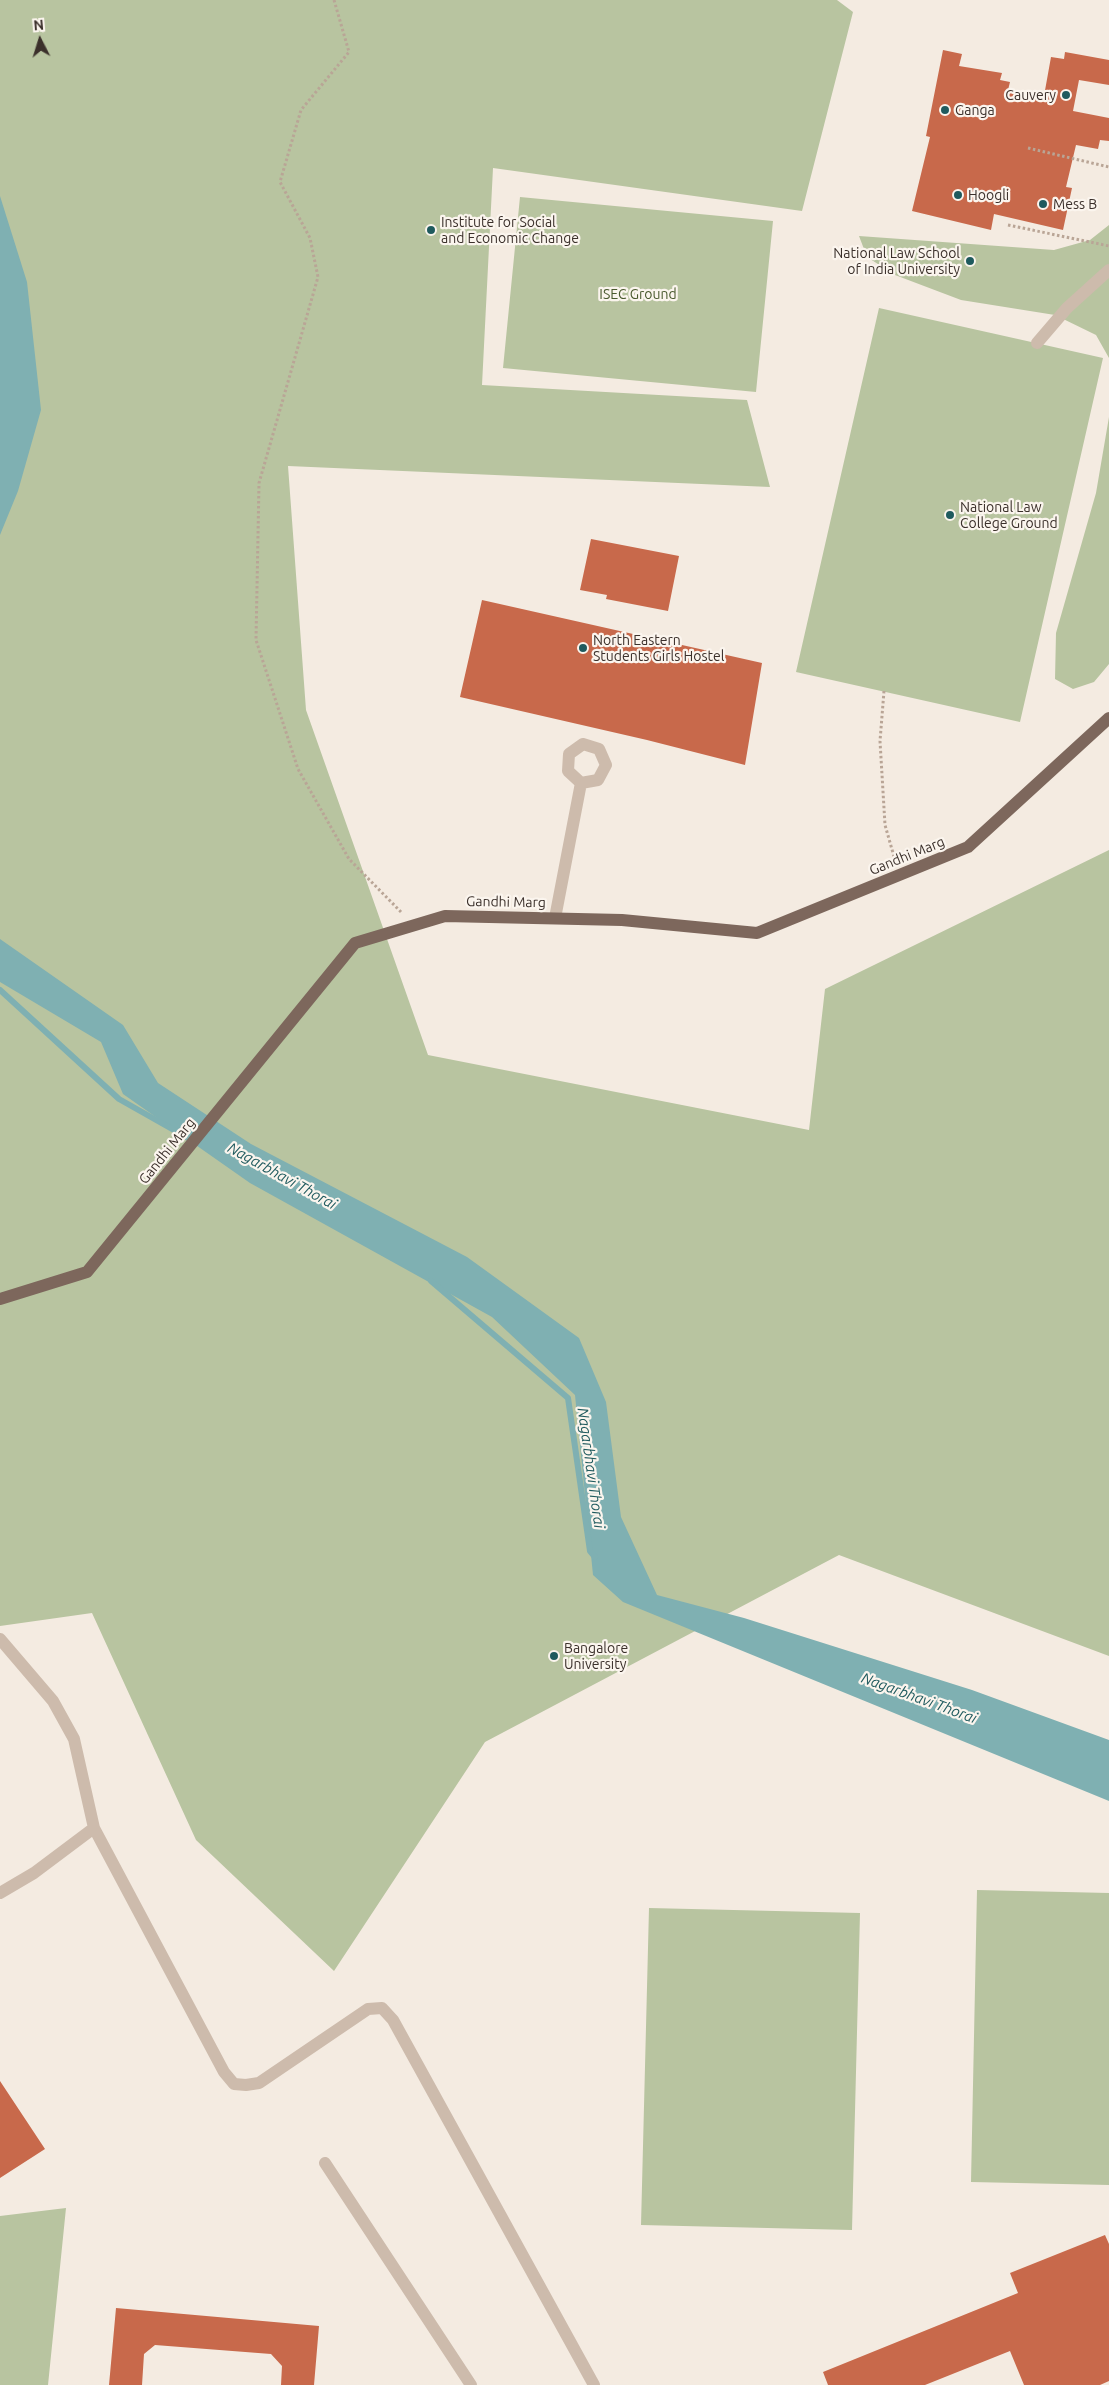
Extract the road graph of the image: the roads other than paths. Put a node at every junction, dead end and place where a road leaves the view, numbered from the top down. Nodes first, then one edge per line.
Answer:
1 (1109, 270) edge
2 (1037, 343) dead end
3 (1109, 718) edge
4 (580, 783) dead end
5 (555, 918) junction
6 (0, 1299) edge
7 (0, 1639) edge
8 (94, 1828) junction
9 (0, 1894) edge
10 (325, 2163) dead end
11 (471, 2385) edge
12 (594, 2385) edge

1 - 2 lane
3 - 5 main road, Gandhi Marg
4 - 5 lane
5 - 6 main road, Gandhi Marg
7 - 8 lane
8 - 9 lane
8 - 12 lane
10 - 11 lane

